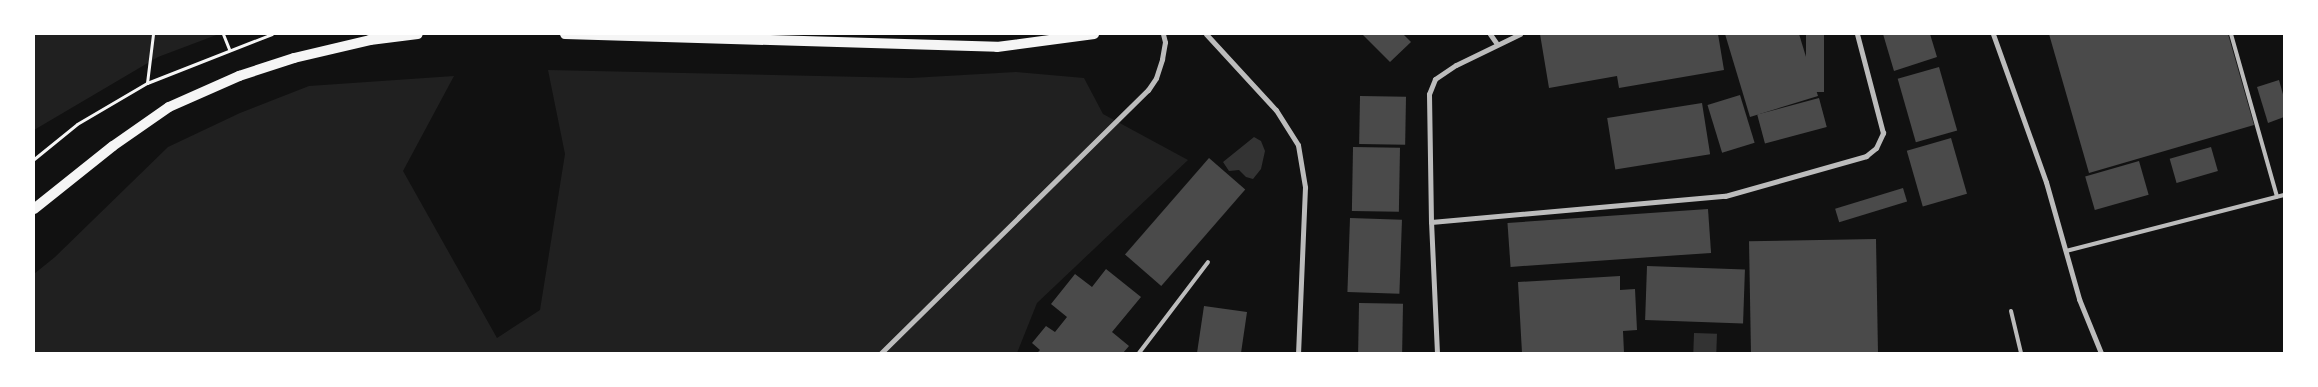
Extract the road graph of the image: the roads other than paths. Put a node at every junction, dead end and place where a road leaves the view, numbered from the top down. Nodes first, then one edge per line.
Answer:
1 (418, 34) edge
2 (565, 34) edge
3 (1094, 34) edge
4 (1163, 34) edge
5 (1206, 34) edge
6 (1490, 34) edge
7 (1520, 34) edge
8 (1857, 34) edge
9 (1993, 34) edge
10 (2231, 34) edge
11 (1497, 44) junction
12 (2284, 195) edge
13 (2277, 197) junction
14 (34, 209) edge
15 (1431, 222) junction
16 (2066, 250) junction
17 (1208, 262) dead end
18 (2011, 311) dead end
19 (881, 353) edge
20 (1139, 353) edge
21 (1298, 353) edge
22 (1437, 353) edge
23 (2021, 353) edge
24 (2101, 353) edge

1 - 14 main road
2 - 3 main road
4 - 19 street
5 - 21 street
6 - 11 street
7 - 11 street
8 - 15 street
9 - 16 street
10 - 13 lane
11 - 15 street
12 - 13 lane
13 - 16 lane
15 - 22 street
16 - 24 street
17 - 20 lane
18 - 23 lane

